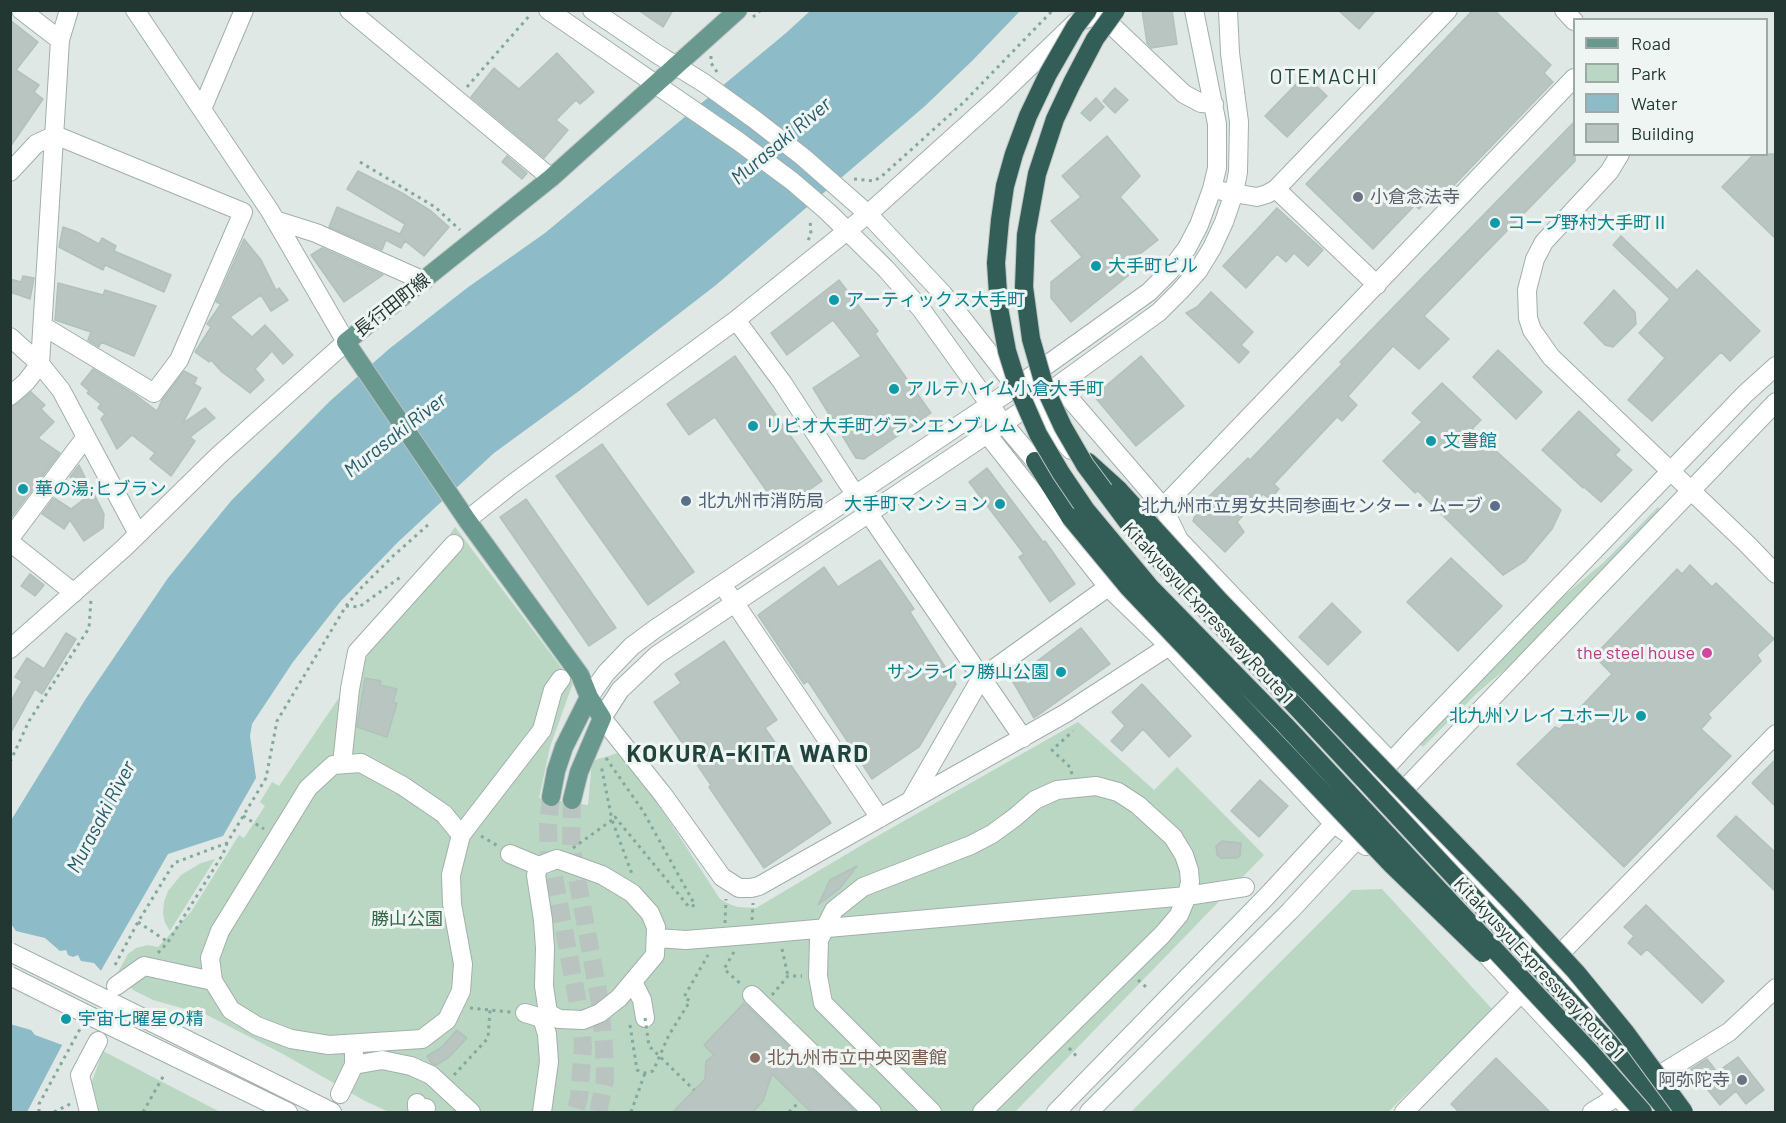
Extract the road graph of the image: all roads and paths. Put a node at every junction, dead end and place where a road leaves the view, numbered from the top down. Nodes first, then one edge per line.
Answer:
1 (21, 10) edge
2 (69, 10) edge
3 (135, 10) edge
4 (244, 10) edge
5 (349, 10) edge
6 (548, 10) edge
7 (592, 10) edge
8 (738, 10) edge
9 (1053, 10) edge
10 (1088, 10) edge
11 (1116, 10) edge
12 (1194, 10) edge
13 (1228, 10) edge
14 (1448, 10) edge
15 (530, 15) dead end
16 (60, 39) junction
17 (675, 65) junction
18 (1573, 80) edge
19 (654, 84) junction
20 (456, 100) junction
21 (1214, 104) junction
22 (202, 109) junction
23 (55, 135) junction
24 (1619, 156) edge
25 (360, 162) dead end
26 (10, 172) edge
27 (551, 178) junction
28 (852, 188) junction
29 (1212, 189) junction
30 (1276, 189) junction
31 (1234, 193) junction
32 (243, 212) junction
33 (868, 214) junction
34 (273, 216) junction
35 (847, 232) junction
36 (472, 242) junction
37 (424, 281) junction
38 (1377, 285) junction
39 (736, 320) junction
40 (43, 326) junction
41 (10, 337) edge
42 (346, 342) junction
43 (40, 364) junction
44 (1776, 366) edge
45 (1058, 385) junction
46 (1016, 387) junction
47 (10, 396) edge
48 (1776, 402) edge
49 (990, 404) junction
50 (1032, 404) junction
51 (1003, 423) junction
52 (987, 434) junction
53 (1058, 435) junction
54 (85, 438) junction
55 (1035, 461) junction
56 (1671, 471) junction
57 (1692, 491) junction
58 (856, 495) junction
59 (1163, 507) junction
60 (868, 513) junction
61 (467, 520) junction
62 (429, 524) dead end
63 (138, 534) junction
64 (10, 540) edge
65 (454, 544) dead end
66 (407, 572) dead end
67 (1776, 574) edge
68 (722, 585) junction
69 (1108, 587) junction
70 (83, 595) junction
71 (734, 603) junction
72 (346, 606) junction
73 (1169, 646) junction
74 (10, 649) edge
75 (981, 678) junction
76 (561, 680) dead end
77 (589, 697) junction
78 (602, 718) junction
79 (1073, 731) dead end
80 (1776, 734) edge
81 (1023, 738) junction
82 (606, 758) dead end
83 (10, 762) edge
84 (1391, 762) junction
85 (342, 764) junction
86 (601, 765) dead end
87 (1070, 768) dead end
88 (1377, 777) junction
89 (551, 797) tunnel mouth
90 (1396, 798) junction
91 (911, 799) junction
92 (572, 800) tunnel mouth
93 (1347, 809) junction
94 (243, 816) junction
95 (880, 818) junction
96 (612, 820) junction
97 (1333, 823) junction
98 (267, 831) dead end
99 (468, 832) junction
100 (1361, 834) junction
101 (227, 843) junction
102 (510, 854) joint
103 (556, 859) junction
104 (539, 866) junction
105 (634, 879) dead end
106 (1245, 887) dead end
107 (1188, 896) junction
108 (726, 897) dead end
109 (138, 922) junction
110 (725, 924) dead end
111 (825, 928) junction
112 (769, 933) junction
113 (657, 938) junction
114 (168, 942) junction
115 (10, 952) edge
116 (708, 955) dead end
117 (1553, 961) junction
118 (144, 966) junction
119 (10, 976) edge
120 (788, 976) junction
121 (818, 976) junction
122 (213, 981) junction
123 (633, 982) junction
124 (111, 985) junction
125 (1776, 988) edge
126 (1521, 992) junction
127 (758, 1000) joint
128 (484, 1009) dead end
129 (490, 1010) junction
130 (538, 1014) junction
131 (637, 1016) junction
132 (86, 1022) junction
133 (98, 1041) dead end
134 (354, 1043) junction
135 (863, 1044) junction
136 (1592, 1054) junction
137 (354, 1065) junction
138 (645, 1073) junction
139 (164, 1075) dead end
140 (834, 1075) junction
141 (1656, 1077) junction
142 (444, 1086) junction
143 (694, 1090) dead end
144 (340, 1094) dead end
145 (1618, 1096) junction
146 (73, 1102) dead end
147 (797, 1104) dead end
148 (39, 1113) edge
149 (54, 1113) edge
150 (89, 1113) edge
151 (143, 1113) edge
152 (288, 1113) edge
153 (332, 1113) edge
154 (471, 1113) edge
155 (542, 1113) edge
156 (631, 1113) edge
157 (789, 1113) edge
158 (873, 1113) edge
159 (932, 1113) edge
160 (982, 1113) edge
161 (1056, 1113) edge
162 (1089, 1113) edge
163 (1404, 1113) edge
164 (1592, 1113) edge
165 (1631, 1113) edge
166 (1643, 1113) edge
167 (1668, 1113) edge
168 (1685, 1113) edge

1 - 16 street
2 - 16 street
3 - 22 street
4 - 22 street
5 - 20 street
6 - 19 street
7 - 17 street
8 - 17 main road, 長行田町線
9 - 28 path
10 - 136 highway, Kitakyusyu Expressway Route 1, bridge
11 - 167 highway, Kitakyusyu Expressway Route 1, bridge
12 - 21 street
13 - 31 street
14 - 30 street
15 - 20 path
16 - 23 street
17 - 19 main road, 長行田町線
17 - 28 street
18 - 38 street
19 - 27 main road, 長行田町線
19 - 35 street
20 - 27 street
21 - 29 street
21 - 33 street
22 - 34 street
23 - 26 street
23 - 32 street
23 - 40 street
24 - 56 street
25 - 36 path
27 - 36 main road, 長行田町線
28 - 33 street
29 - 31 street
29 - 46 street
30 - 31 street
30 - 38 street
31 - 45 street
32 - 34 street
32 - 40 street
33 - 35 street
33 - 46 street
34 - 37 street
34 - 42 street
35 - 39 street
35 - 49 street
36 - 37 main road, 長行田町線
37 - 42 main road, 長行田町線
38 - 59 street
39 - 58 street
39 - 61 street
40 - 43 street
41 - 43 street
42 - 61 main road, 長行田町線
42 - 63 street
43 - 47 street
43 - 54 street
44 - 56 street
45 - 50 street
45 - 59 street
46 - 49 street
46 - 50 street
48 - 57 street
49 - 51 street
49 - 58 street
50 - 51 street
50 - 53 street
51 - 52 street
51 - 55 street
52 - 60 street
52 - 69 street
53 - 88 street
53 - 168 highway, bridge
54 - 63 street
54 - 64 street
55 - 93 street
55 - 136 highway, bridge
56 - 57 street
56 - 84 street
57 - 67 street
57 - 90 street
58 - 60 street
58 - 68 street
59 - 84 street
60 - 71 street
60 - 75 street
61 - 77 main road, 長行田町線
62 - 72 path
63 - 70 street
64 - 70 street
65 - 85 street
66 - 72 path
68 - 71 street
68 - 77 street
69 - 73 street
69 - 75 street
70 - 74 street
70 - 83 path
71 - 78 street
71 - 95 street
72 - 94 path
73 - 81 street
73 - 97 street
75 - 81 street
75 - 91 street
76 - 99 street
77 - 78 main road, 長行田町線
77 - 89 main road
78 - 92 main road
78 - 95 street
79 - 87 path
80 - 117 street
81 - 91 street
82 - 96 path
84 - 88 street
85 - 99 street
85 - 122 street
86 - 96 path
88 - 90 street
88 - 93 street
90 - 100 street
90 - 117 street
91 - 95 street
93 - 97 street
93 - 100 street
94 - 98 path
94 - 101 path
96 - 103 path
96 - 105 path
97 - 100 street
97 - 161 street
99 - 102 path
99 - 134 street
100 - 126 street
100 - 162 street
101 - 109 path
101 - 114 path
102 - 104 street
103 - 104 street
103 - 113 street
104 - 130 street
106 - 107 street
107 - 111 street
107 - 111 street
107 - 160 street
108 - 110 path
109 - 114 path
109 - 124 path
111 - 112 street
111 - 121 street
112 - 113 street, bridge
112 - 120 path
113 - 123 street
114 - 118 path
115 - 124 street, bridge
116 - 138 path
117 - 126 street
117 - 141 street
118 - 122 street
118 - 124 street
119 - 132 street, bridge
120 - 121 path
120 - 127 path
121 - 135 street
122 - 134 street
123 - 130 street
123 - 131 street
124 - 153 street
125 - 141 street
126 - 145 street
126 - 163 street
127 - 140 street
128 - 129 path
129 - 130 path
129 - 142 path
130 - 155 street
131 - 138 path
131 - 143 path, bridge
132 - 148 path
132 - 152 street
133 - 150 street
134 - 137 street
135 - 140 path
135 - 159 street
136 - 166 highway, Kitakyusyu Expressway Route 1, bridge
137 - 142 street
137 - 144 street
138 - 156 path
139 - 151 path
140 - 158 street
141 - 168 street
142 - 154 street
145 - 164 street
145 - 165 street
146 - 149 path
147 - 157 path

